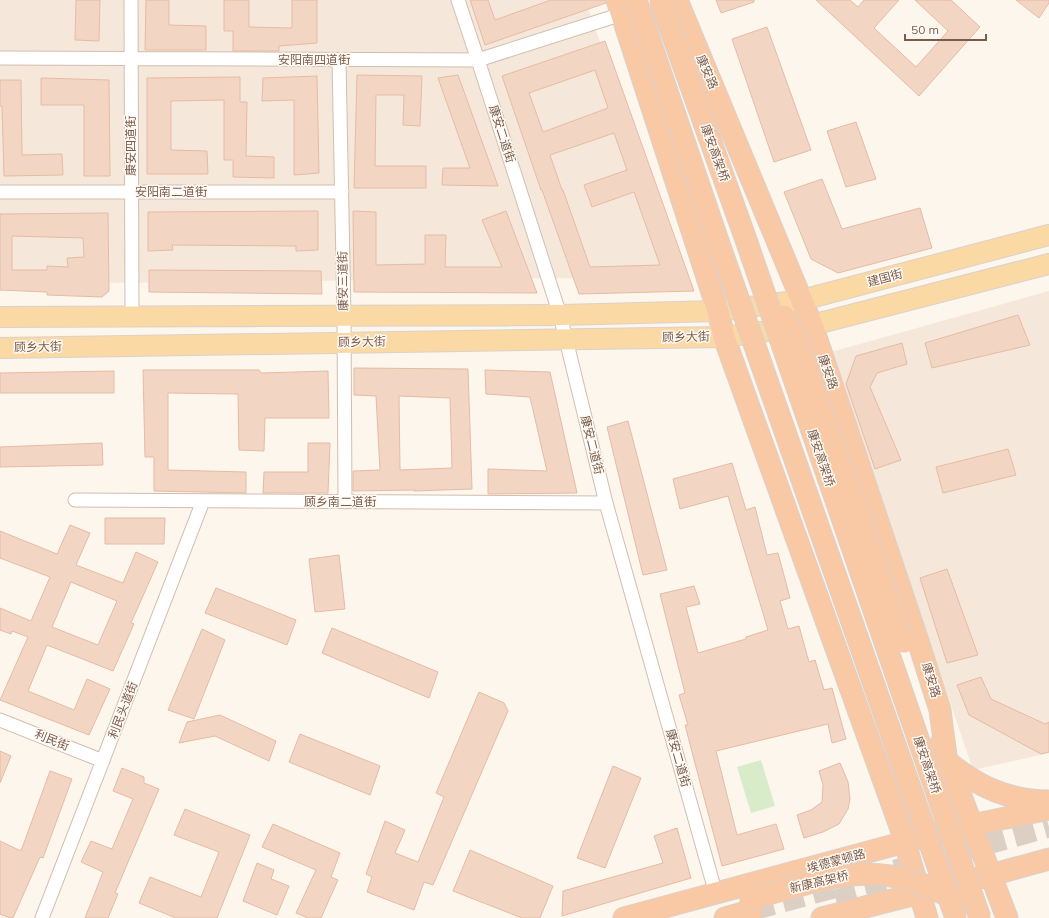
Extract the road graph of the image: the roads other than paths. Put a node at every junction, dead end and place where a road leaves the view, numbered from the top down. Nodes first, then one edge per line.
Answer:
1 (131, 0) edge
2 (458, 0) edge
3 (660, 0) edge
4 (677, 0) edge
5 (625, 5) edge
6 (0, 58) edge
7 (131, 59) junction
8 (339, 60) junction
9 (478, 60) junction
10 (0, 192) edge
11 (131, 192) junction
12 (342, 192) junction
13 (745, 236) junction
14 (1049, 236) edge
15 (718, 241) junction
16 (1049, 264) edge
17 (802, 300) junction
18 (718, 311) junction
19 (560, 315) junction
20 (132, 316) junction
21 (344, 316) junction
22 (0, 317) edge
23 (812, 325) junction
24 (724, 337) junction
25 (566, 340) junction
26 (344, 342) junction
27 (0, 348) edge
28 (75, 500) dead end
29 (202, 501) junction
30 (345, 502) junction
31 (606, 503) junction
32 (0, 720) edge
33 (947, 759) junction
34 (103, 761) junction
35 (1049, 801) edge
36 (1049, 809) edge
37 (972, 825) junction
38 (901, 829) junction
39 (1049, 859) edge
40 (991, 875) junction
41 (716, 894) junction
42 (921, 896) junction
43 (753, 910) tunnel mouth
44 (42, 918) edge
45 (624, 918) edge
46 (678, 918) edge
47 (725, 918) edge
48 (822, 918) edge
49 (927, 918) edge
50 (936, 918) edge
51 (956, 918) edge
52 (979, 918) edge
53 (1008, 918) edge

1 - 7 street, 康安四道街
2 - 9 street, 康安二道街
3 - 13 highway, 康安高架桥, bridge
4 - 17 highway, 康安路
5 - 9 street, 安阳南四道街
5 - 15 highway, 康安高架桥, bridge
5 - 18 highway
6 - 7 street, 安阳南四道街
7 - 8 street, 安阳南四道街
7 - 11 street, 康安四道街
8 - 9 street, 安阳南四道街
8 - 12 street, 康安三道街
9 - 19 street, 康安二道街
10 - 11 street, 安阳南二道街
11 - 12 street, 安阳南二道街
11 - 20 street, 康安四道街
12 - 21 street, 康安三道街
13 - 33 highway, 康安路, bridge
13 - 52 highway, 康安高架桥, bridge
14 - 17 main road, 建国街
15 - 38 highway, bridge
15 - 51 highway, 康安高架桥, bridge
16 - 23 main road
17 - 18 main road, 建国街
17 - 23 highway, 康安路
18 - 19 main road, 顾乡大街
18 - 24 highway
19 - 21 main road, 顾乡大街
19 - 25 street, 康安二道街
20 - 21 main road, 顾乡大街
20 - 22 main road, 顾乡大街
21 - 26 street, 康安三道街
23 - 24 main road
23 - 33 highway, 康安路
24 - 25 main road, 顾乡大街
24 - 38 highway
25 - 26 main road, 顾乡大街
25 - 31 street, 康安二道街
26 - 27 main road, 顾乡大街
26 - 30 street, 康安三道街
28 - 29 street, 顾乡南二道街
29 - 30 street, 顾乡南二道街
29 - 34 street, 利民头道街
30 - 31 street, 顾乡南二道街
31 - 41 street, 康安二道街
32 - 34 street, 利民街
33 - 35 highway
33 - 37 highway, 康安路
34 - 44 street, 利民头道街
36 - 37 highway, 埃德蒙顿路
37 - 40 highway, 康安路
37 - 41 highway, 埃德蒙顿路
38 - 42 highway
39 - 40 highway
40 - 48 highway
40 - 53 highway, 康安路
41 - 45 highway, 埃德蒙顿路
42 - 49 highway
42 - 50 highway
43 - 47 highway
46 - 52 highway, 新康高架桥, bridge

